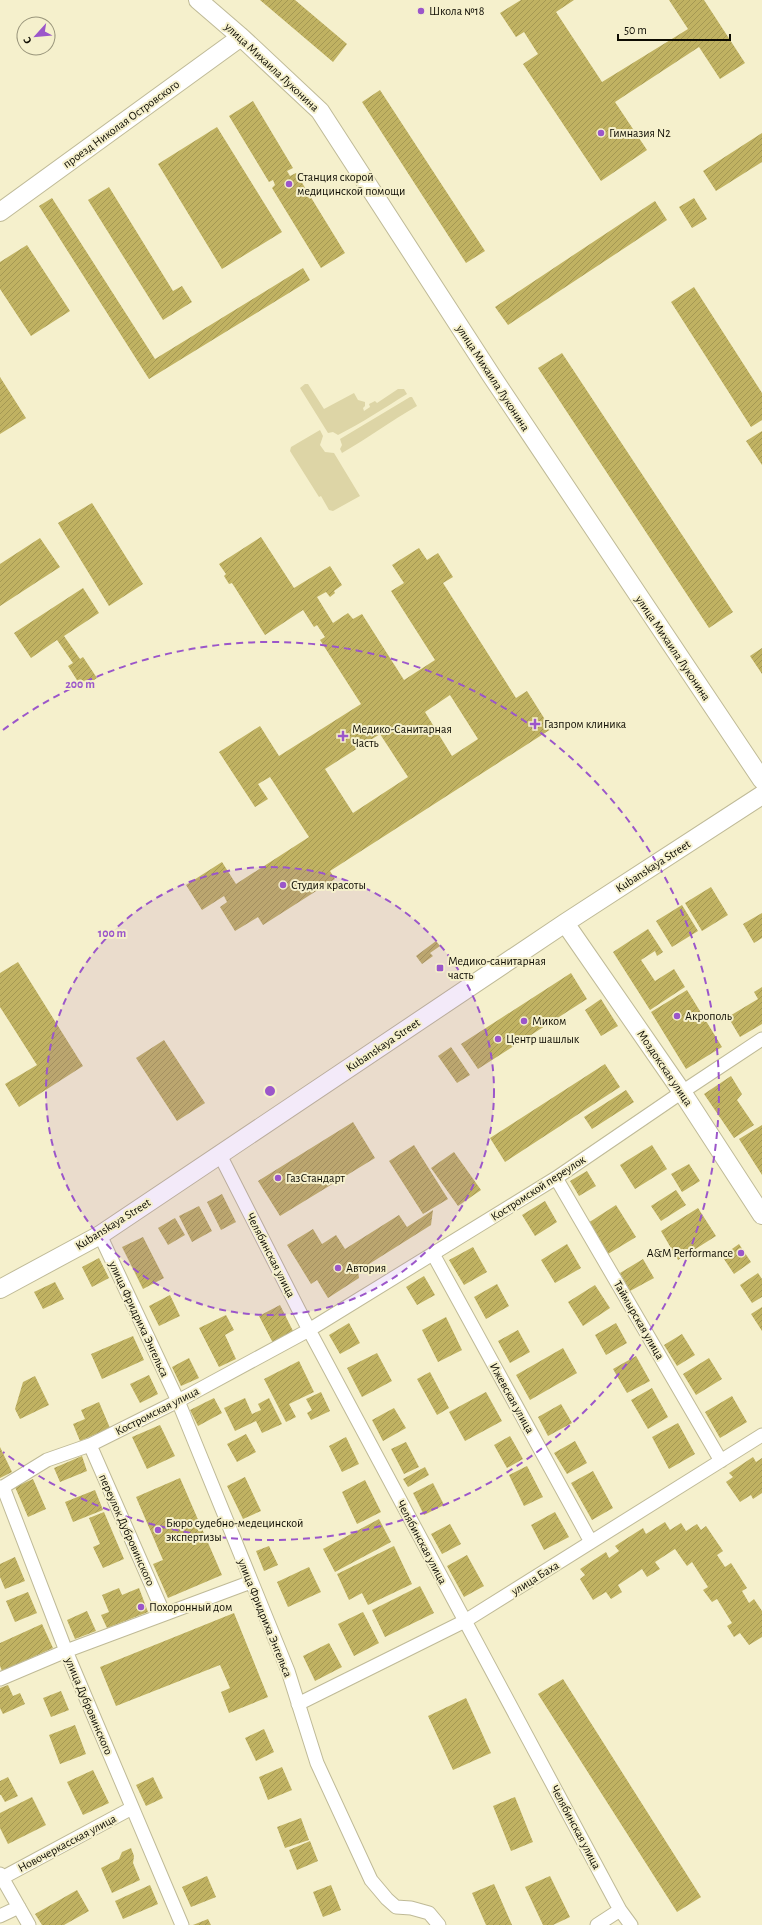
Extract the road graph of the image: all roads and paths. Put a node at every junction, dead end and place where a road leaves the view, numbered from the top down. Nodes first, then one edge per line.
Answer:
1 (198, 0) edge
2 (241, 37) junction
3 (0, 212) edge
4 (762, 780) edge
5 (762, 795) edge
6 (565, 923) junction
7 (762, 1039) edge
8 (682, 1092) junction
9 (220, 1155) junction
10 (556, 1178) junction
11 (762, 1215) edge
12 (100, 1235) junction
13 (433, 1254) junction
14 (0, 1289) edge
15 (309, 1330) junction
16 (178, 1401) junction
17 (762, 1435) edge
18 (90, 1446) junction
19 (721, 1461) junction
20 (2, 1487) edge
21 (591, 1542) junction
22 (251, 1582) junction
23 (164, 1614) junction
24 (465, 1621) junction
25 (66, 1651) junction
26 (0, 1679) edge
27 (298, 1704) junction
28 (132, 1808) junction
29 (1, 1876) edge
30 (19, 1906) junction
31 (620, 1910) junction
32 (0, 1916) edge
33 (29, 1925) edge
34 (182, 1925) edge
35 (439, 1925) edge
36 (597, 1925) edge
37 (631, 1925) edge

1 - 2 main road, улица Михаила Луконина
2 - 3 main road, проезд Николая Островского
2 - 4 main road, улица Михаила Луконина
5 - 6 main road, Kubanskaya Street
6 - 8 main road, Моздокская улица
6 - 9 main road, Kubanskaya Street
7 - 8 street, Костромской переулок
8 - 10 street, Костромской переулок
8 - 11 main road, Моздокская улица
9 - 12 main road, Kubanskaya Street
9 - 15 street, Челябинская улица
10 - 13 street, Костромской переулок
10 - 19 street, Таймырская улица
12 - 14 main road, Kubanskaya Street
12 - 16 street, улица Фридриха Энгельса
13 - 15 street, Костромской переулок
13 - 21 street, Ижевская улица
15 - 16 street, Костромская улица
15 - 24 street, Челябинская улица
16 - 18 street, Костромская улица
16 - 22 street, улица Фридриха Энгельса
17 - 19 street, улица Баха
18 - 20 street, Костромская улица
18 - 23 street, переулок Дубровинского
19 - 21 street, улица Баха
20 - 25 street, улица Дубровинского
21 - 24 street, улица Баха
22 - 23 street
22 - 27 street, улица Фридриха Энгельса
23 - 25 street
24 - 27 street, улица Баха
24 - 31 street, Челябинская улица
25 - 26 street
25 - 28 street, улица Дубровинского
27 - 35 street, улица Фридриха Энгельса
28 - 29 street, Новочеркасская улица
28 - 34 street, улица Дубровинского
29 - 30 street
30 - 32 street
30 - 33 street
31 - 36 street
31 - 37 street, Челябинская улица

